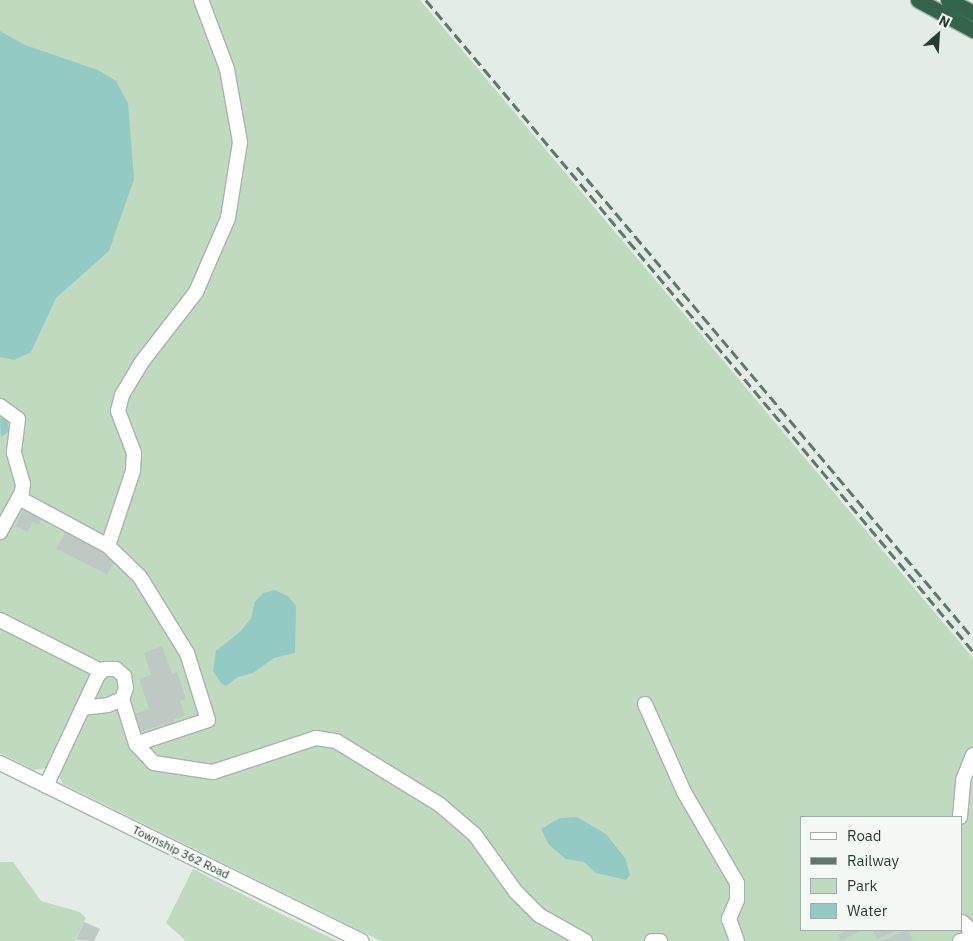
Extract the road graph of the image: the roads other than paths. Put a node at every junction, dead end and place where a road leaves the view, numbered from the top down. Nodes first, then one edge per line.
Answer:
1 (202, 0) edge
2 (918, 0) edge
3 (948, 0) edge
4 (973, 13) edge
5 (973, 30) edge
6 (0, 406) edge
7 (19, 498) junction
8 (0, 532) edge
9 (108, 546) junction
10 (0, 620) edge
11 (101, 671) junction
12 (122, 699) junction
13 (645, 704) dead end
14 (82, 708) junction
15 (136, 744) junction
16 (973, 755) edge
17 (0, 763) edge
18 (46, 786) junction
19 (960, 816) edge
20 (963, 923) edge
21 (973, 932) edge
22 (973, 938) edge
23 (362, 941) edge
24 (584, 941) edge
25 (652, 941) edge
26 (660, 941) edge
27 (737, 941) edge
28 (960, 941) edge

1 - 9 street
2 - 5 highway
3 - 4 highway
6 - 7 street
7 - 8 street
7 - 9 street
9 - 15 street
10 - 11 street
11 - 12 street
11 - 14 street
12 - 14 street
12 - 15 street
13 - 27 street
14 - 18 street
15 - 24 street
16 - 19 street
17 - 18 street, Township 362 Road
18 - 23 street, Township 362 Road
20 - 21 street
22 - 28 street
25 - 26 street

